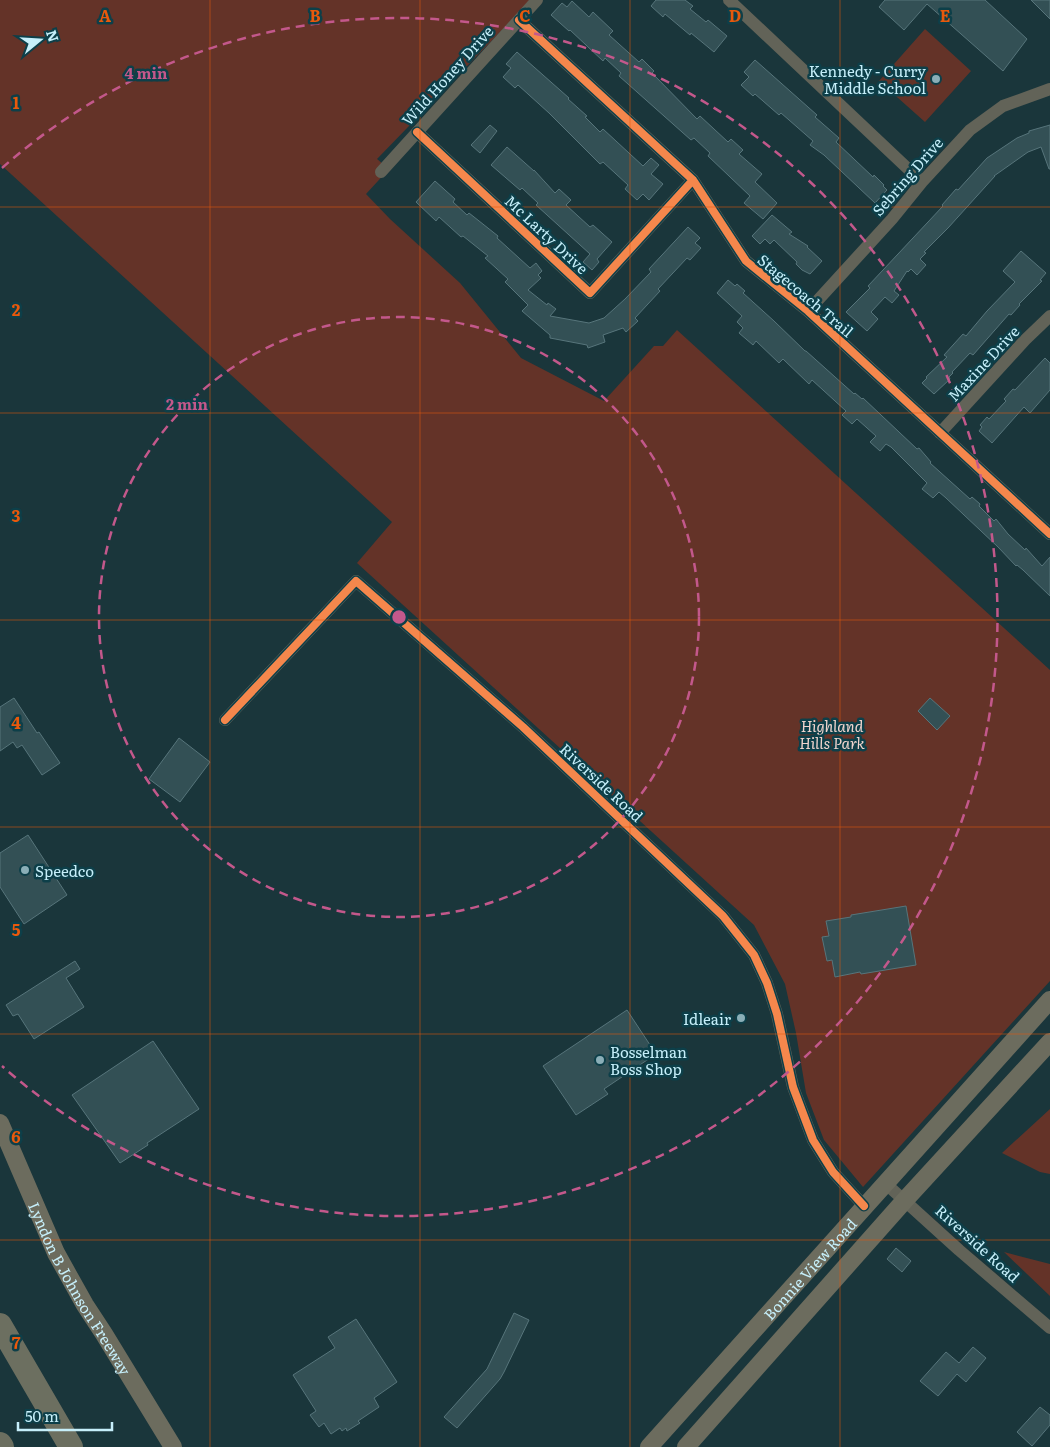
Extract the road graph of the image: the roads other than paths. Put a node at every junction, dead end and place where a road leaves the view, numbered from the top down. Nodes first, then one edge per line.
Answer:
1 (537, 0) edge
2 (729, 0) edge
3 (519, 20) junction
4 (1050, 90) edge
5 (417, 132) junction
6 (381, 172) dead end
7 (693, 180) junction
8 (922, 182) junction
9 (808, 311) junction
10 (1050, 316) edge
11 (940, 433) junction
12 (1050, 534) edge
13 (225, 720) dead end
14 (1050, 1000) edge
15 (1050, 1042) edge
16 (0, 1123) edge
17 (885, 1183) junction
18 (905, 1200) junction
19 (864, 1206) junction
20 (0, 1325) edge
21 (1050, 1328) edge
22 (0, 1444) edge
23 (652, 1445) edge
24 (2, 1447) edge
25 (71, 1447) edge
26 (173, 1447) edge
27 (686, 1447) edge

1 - 3 street, Wild Honey Drive
2 - 8 street
3 - 5 street, Wild Honey Drive
3 - 7 street, Stagecoach Trail
4 - 8 street, Sebring Drive
5 - 6 street, Wild Honey Drive
5 - 7 street, Mc Larty Drive
7 - 9 street, Stagecoach Trail
8 - 9 street, Sebring Drive
9 - 11 street, Stagecoach Trail
10 - 11 street, Maxine Drive
11 - 12 street, Stagecoach Trail
13 - 19 street, Riverside Road
14 - 17 main road, Bonnie View Road
15 - 18 main road, Bonnie View Road
16 - 26 main road, Lyndon B Johnson Freeway
17 - 18 street, Riverside Road
17 - 19 main road, Bonnie View Road
18 - 21 street, Riverside Road
18 - 27 main road, Bonnie View Road
19 - 23 main road, Bonnie View Road
20 - 25 highway
22 - 24 highway

